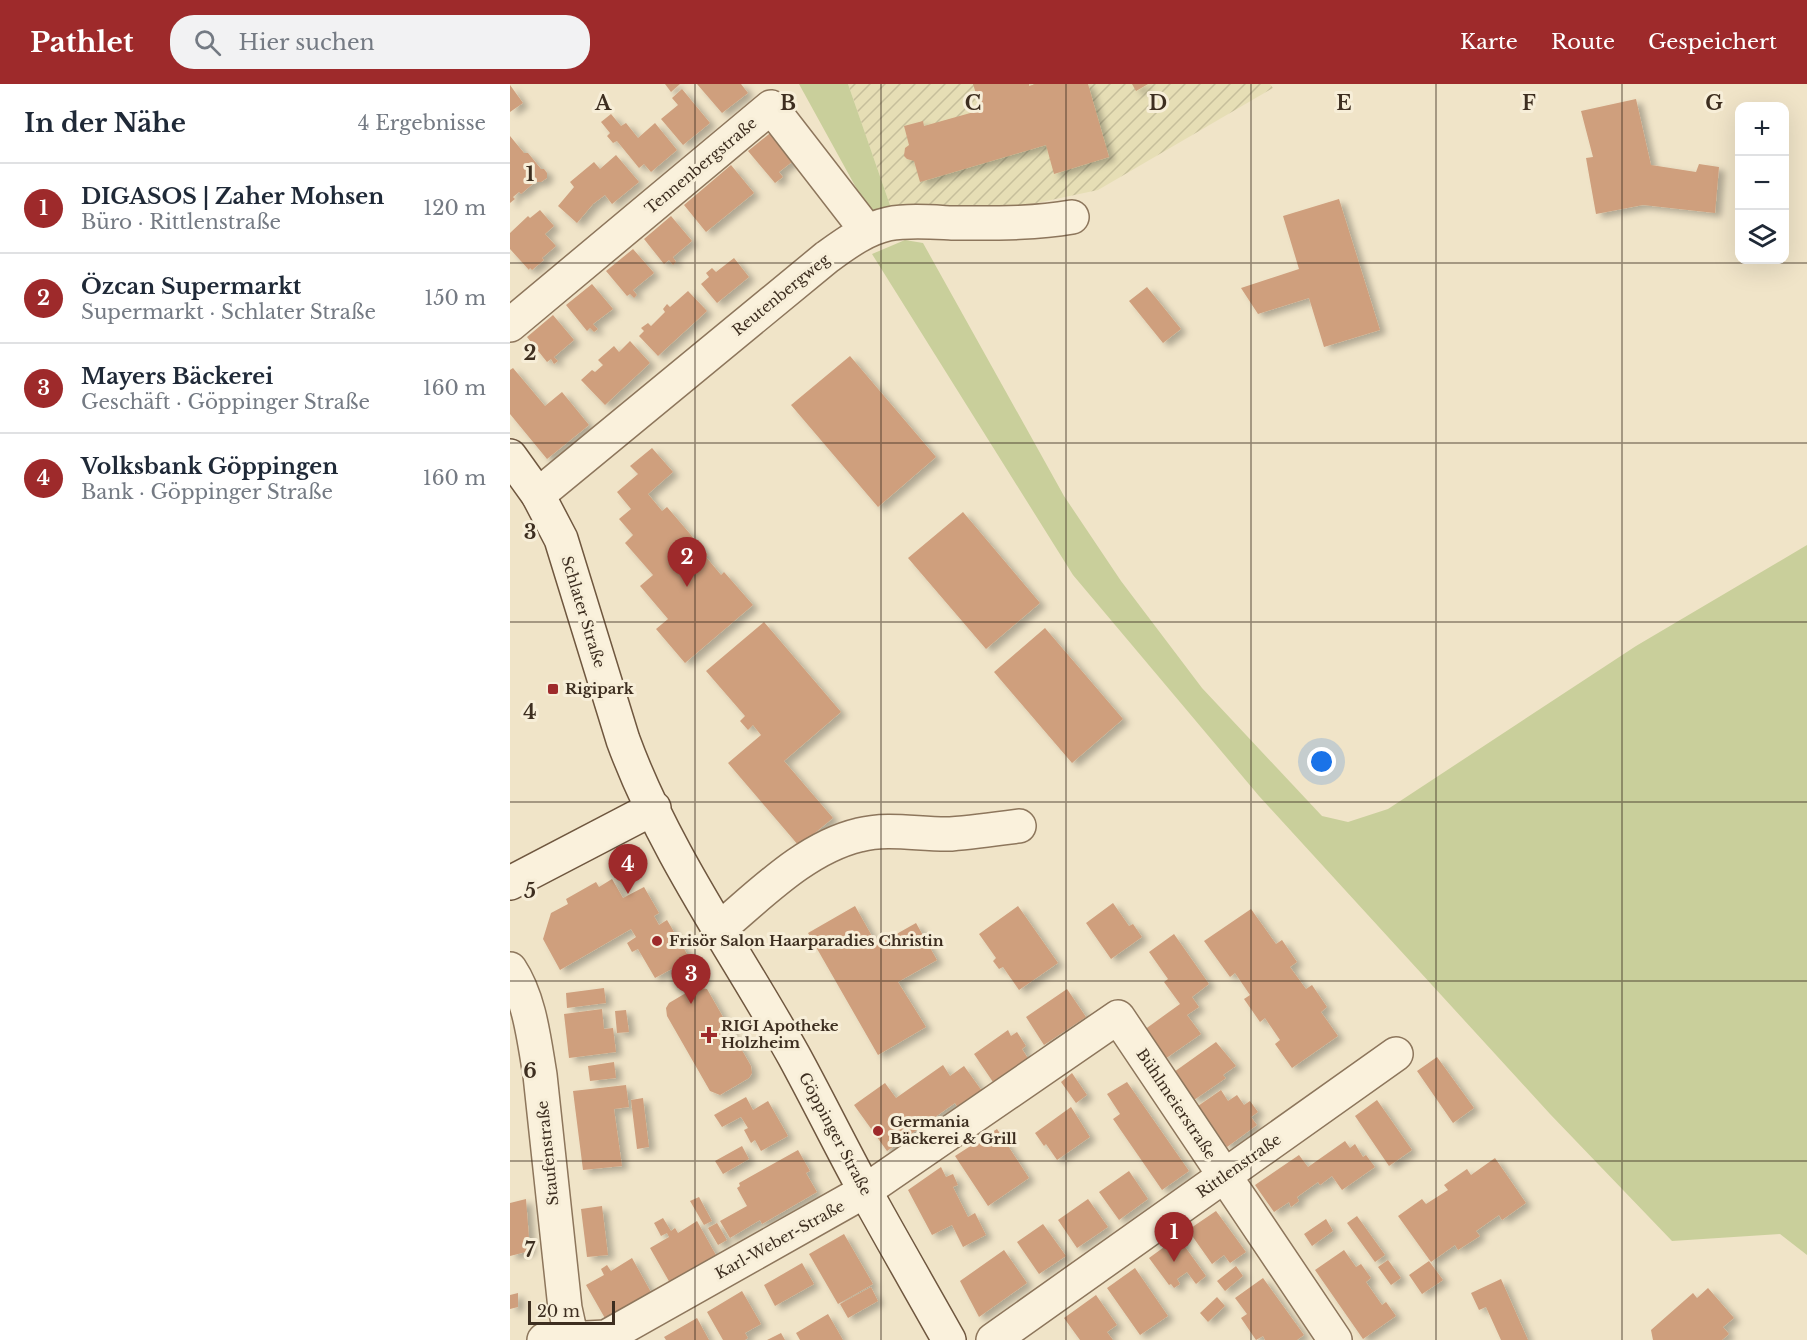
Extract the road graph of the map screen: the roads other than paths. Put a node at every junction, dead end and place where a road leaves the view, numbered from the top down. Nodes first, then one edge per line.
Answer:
1 (1072, 217) dead end
2 (867, 231) junction
3 (510, 326) edge
4 (510, 456) edge
5 (538, 495) junction
6 (654, 808) junction
7 (1019, 826) dead end
8 (510, 883) edge
9 (719, 929) junction
10 (510, 969) edge
11 (1118, 1017) joint
12 (1396, 1054) dead end
13 (1224, 1176) junction
14 (865, 1191) junction
15 (562, 1340) edge
16 (949, 1340) edge
17 (993, 1340) edge
18 (1335, 1340) edge

1 - 2 street, Reutenbergweg
2 - 3 street, Tennenbergstraße
2 - 5 street, Reutenbergweg
4 - 5 street, Schlater Straße
5 - 6 street, Schlater Straße
6 - 8 street
6 - 9 street, Göppinger Straße
7 - 9 street
9 - 14 street, Göppinger Straße
10 - 15 street, Staufenstraße
11 - 13 street, Bühlmeierstraße
11 - 14 street, Karl-Weber-Straße
12 - 13 street, Rittlenstraße
13 - 17 street, Rittlenstraße
13 - 18 street, Bühlmeierstraße
14 - 15 street, Karl-Weber-Straße
14 - 16 street, Göppinger Straße

